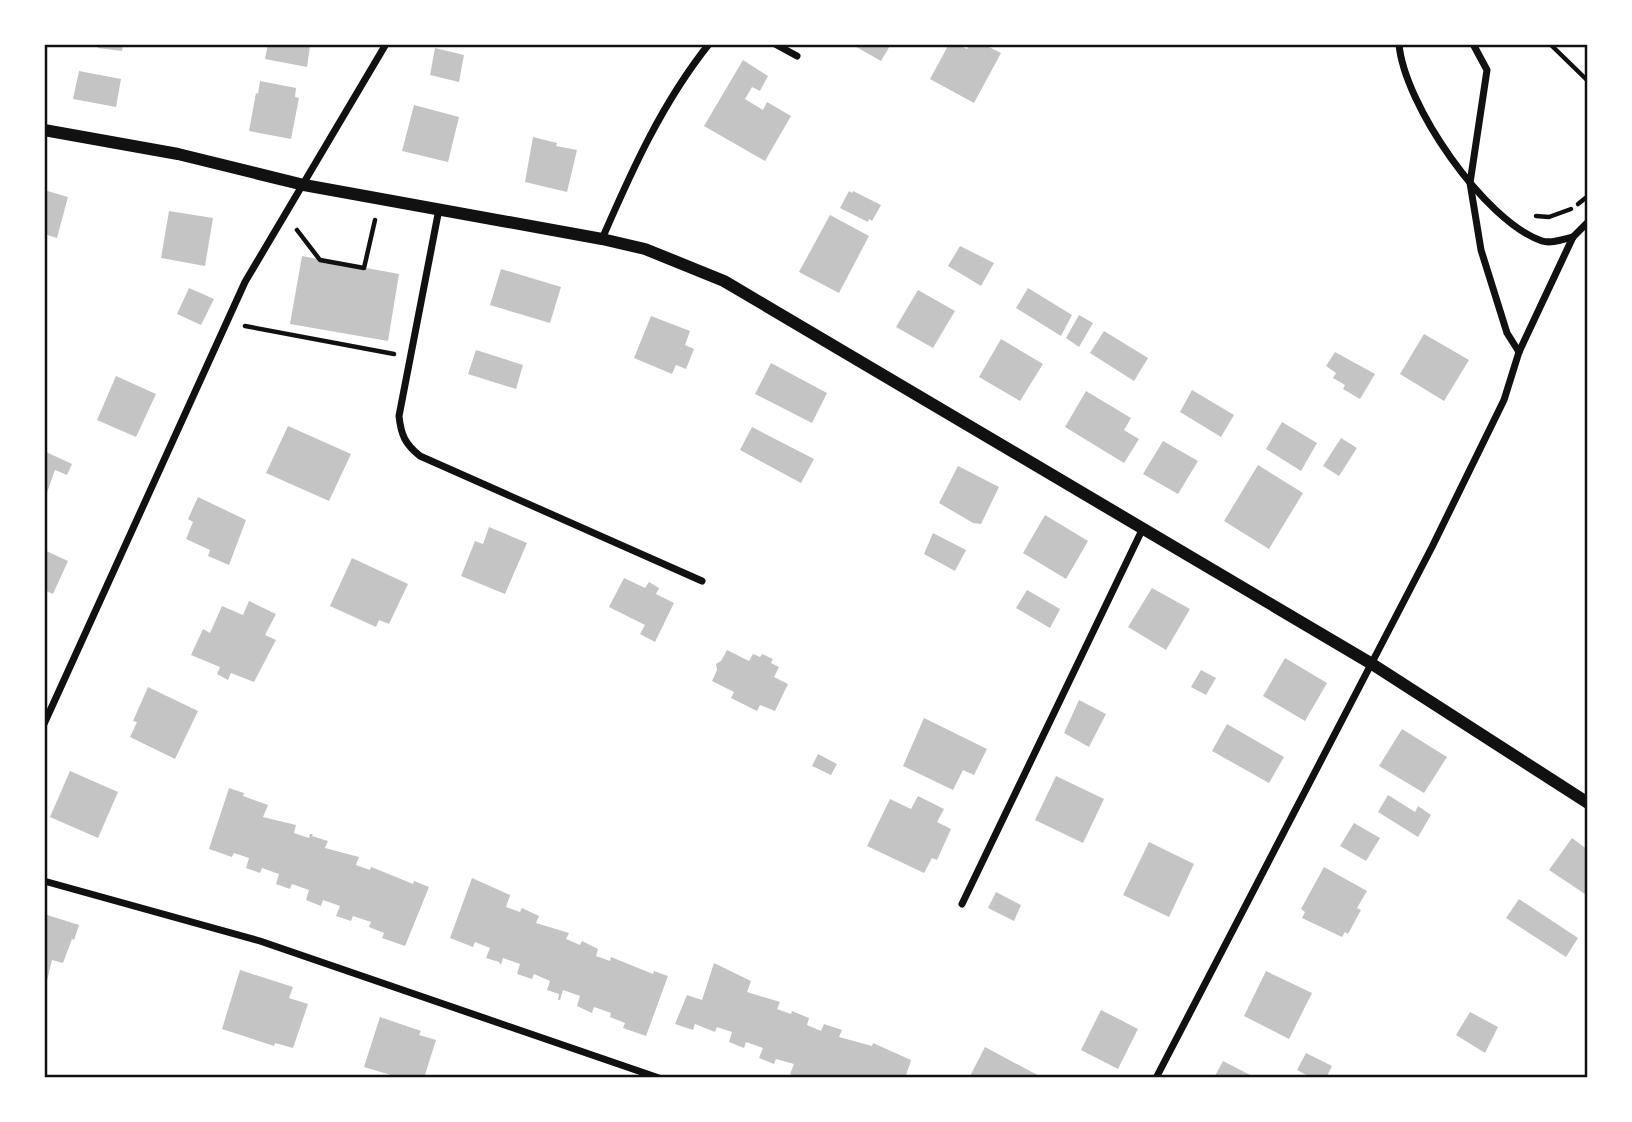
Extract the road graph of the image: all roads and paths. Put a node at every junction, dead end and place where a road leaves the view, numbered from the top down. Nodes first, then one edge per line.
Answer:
1 (386, 44) edge
2 (709, 44) edge
3 (775, 44) edge
4 (1399, 44) edge
5 (1473, 44) edge
6 (1550, 44) edge
7 (797, 56) dead end
8 (1588, 81) edge
9 (44, 130) edge
10 (1469, 183) junction
11 (304, 185) junction
12 (1588, 196) edge
13 (380, 198) junction
14 (439, 209) junction
15 (285, 216) junction
16 (1588, 222) edge
17 (1527, 233) junction
18 (1573, 237) junction
19 (602, 239) junction
20 (227, 323) junction
21 (1519, 352) junction
22 (411, 357) junction
23 (1143, 528) junction
24 (702, 580) dead end
25 (1372, 664) junction
26 (44, 724) edge
27 (1588, 803) edge
28 (44, 881) edge
29 (962, 904) dead end
30 (659, 1078) edge
31 (1156, 1078) edge

1 - 11 street
2 - 19 street
3 - 7 street
4 - 10 street
5 - 10 street
6 - 8 path
9 - 11 street
10 - 17 street
10 - 21 street
11 - 13 street
11 - 15 street
12 - 17 path
13 - 14 street
13 - 15 path
14 - 19 street
14 - 22 street
15 - 20 street
16 - 18 street
17 - 18 street
18 - 21 street
19 - 23 street
20 - 22 path
20 - 26 street
21 - 25 street
22 - 24 street
23 - 25 street
23 - 29 street
25 - 27 street
25 - 31 street
28 - 30 street

